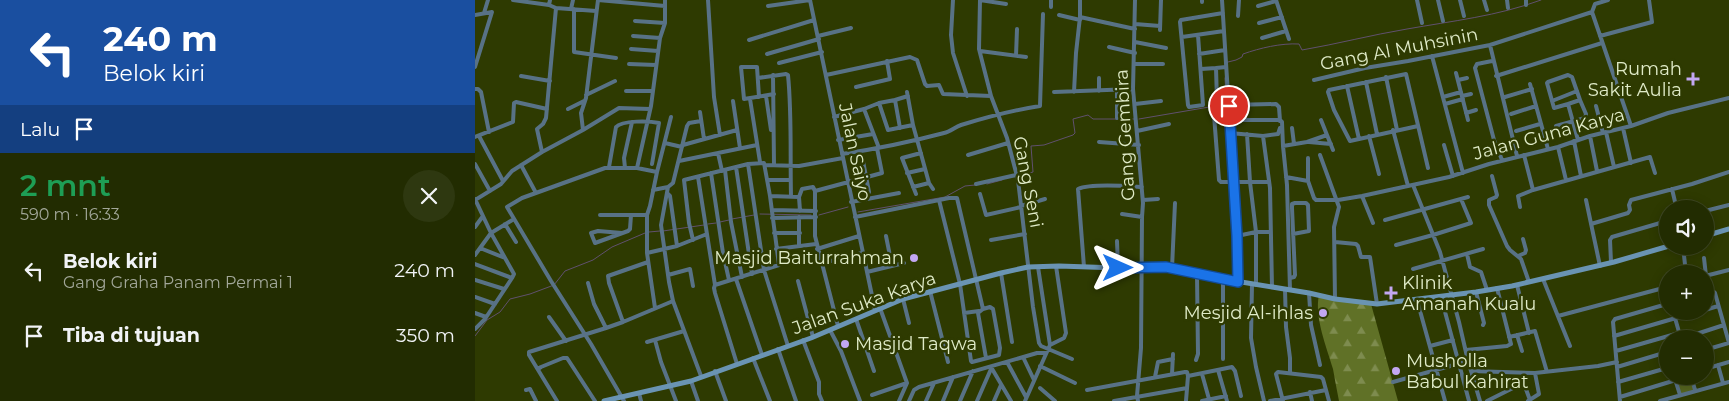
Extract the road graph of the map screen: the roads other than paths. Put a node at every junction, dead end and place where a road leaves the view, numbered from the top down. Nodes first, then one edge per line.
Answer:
1 (488, 0) edge
2 (513, 0) edge
3 (573, 0) edge
4 (598, 0) edge
5 (665, 0) edge
6 (708, 0) edge
7 (810, 0) edge
8 (953, 0) edge
9 (979, 0) edge
10 (987, 0) edge
11 (1051, 0) edge
12 (1080, 0) edge
13 (1135, 0) edge
14 (1161, 0) edge
15 (1222, 0) edge
16 (1239, 0) edge
17 (1417, 0) edge
18 (1446, 0) edge
19 (1460, 0) edge
20 (1484, 0) edge
21 (1507, 0) edge
22 (1608, 0) edge
23 (1649, 0) edge
24 (528, 1) edge
25 (1276, 1) edge
26 (1439, 1) edge
27 (549, 2) edge
28 (1006, 4) dead end
29 (665, 6) junction
30 (768, 6) dead end
31 (1258, 6) dead end
32 (1051, 7) dead end
33 (556, 8) junction
34 (1508, 8) dead end
35 (573, 9) junction
36 (1487, 10) dead end
37 (596, 11) junction
38 (1592, 12) junction
39 (484, 13) junction
40 (1223, 13) junction
41 (1043, 14) dead end
42 (1059, 14) dead end
43 (475, 15) edge
44 (1238, 16) dead end
45 (1464, 16) dead end
46 (1282, 17) junction
47 (1080, 18) junction
48 (814, 20) junction
49 (635, 21) dead end
50 (1443, 21) dead end
51 (665, 23) junction
52 (1259, 23) dead end
53 (1422, 23) dead end
54 (1135, 26) junction
55 (851, 28) dead end
56 (1017, 29) dead end
57 (1224, 31) junction
58 (1286, 31) junction
59 (1198, 35) junction
60 (633, 36) dead end
61 (1600, 36) junction
62 (1182, 37) junction
63 (660, 38) junction
64 (818, 38) junction
65 (1262, 38) dead end
66 (1289, 39) dead end
67 (749, 40) dead end
68 (1135, 42) junction
69 (1602, 43) junction
70 (1490, 45) junction
71 (1109, 47) dead end
72 (1166, 48) dead end
73 (631, 49) dead end
74 (1225, 50) junction
75 (658, 51) junction
76 (821, 52) junction
77 (980, 52) junction
78 (1135, 52) junction
79 (591, 54) junction
80 (767, 54) dead end
81 (1199, 54) junction
82 (1016, 56) junction
83 (1432, 56) junction
84 (1026, 57) dead end
85 (616, 58) dead end
86 (887, 61) junction
87 (1492, 61) junction
88 (779, 63) dead end
89 (629, 64) dead end
90 (1134, 64) junction
91 (1163, 64) dead end
92 (657, 65) junction
93 (475, 67) edge
94 (1226, 67) junction
95 (1217, 68) junction
96 (1201, 69) junction
97 (1456, 73) dead end
98 (826, 74) junction
99 (773, 75) junction
100 (521, 76) dead end
101 (1496, 76) junction
102 (1386, 77) junction
103 (758, 78) junction
104 (1099, 78) dead end
105 (1467, 78) dead end
106 (1314, 80) dead end
107 (1458, 80) junction
108 (549, 81) junction
109 (615, 81) dead end
110 (1366, 82) junction
111 (1530, 84) dead end
112 (1347, 86) junction
113 (475, 88) edge
114 (856, 88) dead end
115 (1133, 89) junction
116 (1531, 89) junction
117 (1117, 90) junction
118 (626, 91) dead end
119 (1099, 91) junction
120 (653, 92) junction
121 (1054, 92) dead end
122 (1074, 92) junction
123 (1577, 92) junction
124 (773, 94) junction
125 (1471, 94) dead end
126 (766, 96) junction
127 (967, 96) junction
128 (991, 96) junction
129 (1462, 96) junction
130 (586, 97) junction
131 (759, 97) junction
132 (1443, 97) junction
133 (1505, 97) dead end
134 (1729, 98) edge
135 (750, 99) junction
136 (895, 100) junction
137 (1552, 100) junction
138 (1580, 100) junction
139 (733, 101) dead end
140 (1161, 101) dead end
141 (1217, 102) dead end
142 (879, 103) junction
143 (1135, 104) junction
144 (1445, 104) junction
145 (1567, 104) junction
146 (1229, 106) junction
147 (1536, 106) junction
148 (1595, 106) dead end
149 (1554, 108) junction
150 (547, 109) junction
151 (651, 109) junction
152 (864, 109) junction
153 (568, 110) dead end
154 (1476, 110) dead end
155 (1548, 110) dead end
156 (1230, 111) junction
157 (700, 112) dead end
158 (1467, 113) junction
159 (999, 114) junction
160 (1511, 114) dead end
161 (671, 117) dead end
162 (834, 117) junction
163 (1117, 118) dead end
164 (1230, 120) junction
165 (1280, 120) junction
166 (1321, 120) dead end
167 (1468, 120) dead end
168 (701, 121) junction
169 (632, 122) junction
170 (647, 122) junction
171 (1572, 122) junction
172 (1169, 124) dead end
173 (1540, 124) junction
174 (913, 125) junction
175 (1418, 126) junction
176 (1556, 126) dead end
177 (1631, 126) junction
178 (900, 128) junction
179 (1292, 128) dead end
180 (1623, 128) junction
181 (583, 130) junction
182 (737, 130) junction
183 (1395, 130) junction
184 (1137, 131) junction
185 (1516, 131) dead end
186 (489, 132) junction
187 (1230, 133) junction
188 (1604, 133) junction
189 (873, 134) junction
190 (1247, 134) junction
191 (1377, 134) junction
192 (721, 135) junction
193 (1327, 135) junction
194 (477, 136) edge
195 (1263, 136) junction
196 (1369, 136) junction
197 (1590, 136) junction
198 (704, 139) junction
199 (1359, 139) junction
200 (838, 140) junction
201 (918, 140) junction
202 (1576, 141) junction
203 (1099, 142) dead end
204 (1307, 142) junction
205 (665, 143) junction
206 (1008, 143) junction
207 (757, 144) junction
208 (773, 144) junction
209 (1294, 144) junction
210 (1331, 144) junction
211 (1139, 145) junction
212 (1445, 145) dead end
213 (683, 146) junction
214 (1283, 146) junction
215 (1559, 147) junction
216 (740, 148) junction
217 (878, 148) junction
218 (1547, 149) junction
219 (1333, 150) dead end
220 (542, 152) junction
221 (718, 153) junction
222 (921, 153) junction
223 (968, 155) dead end
224 (1320, 155) dead end
225 (1524, 155) junction
226 (842, 156) junction
227 (862, 156) dead end
228 (1517, 156) junction
229 (1308, 158) dead end
230 (1502, 160) junction
231 (679, 161) junction
232 (759, 162) junction
233 (1631, 163) junction
234 (475, 164) edge
235 (653, 164) dead end
236 (748, 164) junction
237 (765, 164) junction
238 (521, 165) junction
239 (774, 165) junction
240 (790, 166) junction
241 (609, 167) junction
242 (737, 167) junction
243 (1615, 167) junction
244 (625, 168) junction
245 (637, 168) junction
246 (1428, 168) dead end
247 (925, 169) junction
248 (723, 170) junction
249 (657, 172) junction
250 (1463, 172) junction
251 (1597, 172) junction
252 (1729, 172) edge
253 (711, 173) junction
254 (907, 174) junction
255 (1379, 174) dead end
256 (1655, 174) dead end
257 (1016, 175) junction
258 (1453, 176) junction
259 (1492, 176) dead end
260 (1581, 176) junction
261 (697, 177) junction
262 (866, 177) junction
263 (1287, 177) junction
264 (684, 180) junction
265 (767, 180) junction
266 (791, 180) junction
267 (1566, 180) junction
268 (503, 181) junction
269 (1309, 181) junction
270 (673, 182) junction
271 (848, 182) junction
272 (1234, 182) junction
273 (1250, 182) junction
274 (1269, 182) junction
275 (929, 183) junction
276 (976, 184) dead end
277 (1413, 185) junction
278 (913, 186) junction
279 (1142, 186) junction
280 (1408, 186) junction
281 (668, 187) junction
282 (933, 189) dead end
283 (1672, 189) junction
284 (653, 190) junction
285 (1533, 190) junction
286 (490, 191) junction
287 (815, 191) junction
288 (869, 192) dead end
289 (536, 193) junction
290 (667, 193) junction
291 (899, 193) dead end
292 (917, 194) dead end
293 (980, 194) dead end
294 (770, 196) junction
295 (791, 196) junction
296 (799, 196) junction
297 (1362, 196) junction
298 (1468, 197) dead end
299 (1045, 199) dead end
300 (1158, 199) dead end
301 (1461, 199) junction
302 (475, 200) edge
303 (939, 200) junction
304 (1143, 200) junction
305 (1338, 200) junction
306 (1587, 200) dead end
307 (1675, 200) edge
308 (851, 202) junction
309 (1175, 203) dead end
310 (1729, 206) edge
311 (1021, 207) junction
312 (1520, 207) dead end
313 (1714, 209) edge
314 (1423, 210) junction
315 (801, 211) junction
316 (816, 211) junction
317 (772, 214) junction
318 (1122, 214) dead end
319 (600, 215) dead end
320 (631, 215) junction
321 (483, 216) junction
322 (647, 216) junction
323 (799, 217) junction
324 (816, 217) junction
325 (855, 217) junction
326 (1142, 217) junction
327 (514, 219) junction
328 (1385, 220) dead end
329 (1373, 223) dead end
330 (1659, 223) edge
331 (505, 224) junction
332 (1591, 224) junction
333 (475, 227) edge
334 (1729, 229) edge
335 (800, 232) junction
336 (1256, 232) junction
337 (1271, 232) junction
338 (491, 233) junction
339 (622, 233) junction
340 (774, 233) junction
341 (1714, 233) edge
342 (707, 234) junction
343 (1025, 234) junction
344 (1293, 234) junction
345 (1433, 235) junction
346 (859, 236) junction
347 (886, 236) dead end
348 (1237, 236) junction
349 (1523, 239) dead end
350 (693, 240) junction
351 (991, 240) dead end
352 (1117, 241) dead end
353 (516, 242) dead end
354 (1335, 242) junction
355 (817, 244) junction
356 (1396, 244) dead end
357 (799, 245) junction
358 (677, 246) junction
359 (480, 248) junction
360 (664, 249) junction
361 (776, 249) junction
362 (817, 249) junction
363 (1659, 249) edge
364 (1483, 250) dead end
365 (862, 253) junction
366 (647, 254) junction
367 (1467, 254) junction
368 (475, 255) edge
369 (1518, 256) junction
370 (505, 258) junction
371 (1704, 258) dead end
372 (1443, 261) junction
373 (648, 262) junction
374 (1611, 262) junction
375 (823, 263) junction
376 (904, 263) dead end
377 (475, 264) edge
378 (1704, 265) edge
379 (892, 266) junction
380 (1056, 266) junction
381 (1600, 266) junction
382 (1038, 267) junction
383 (1084, 267) junction
384 (1027, 268) junction
385 (1118, 268) junction
386 (1142, 268) junction
387 (1173, 268) junction
388 (1413, 269) dead end
389 (764, 270) junction
390 (1729, 270) edge
391 (867, 272) junction
392 (1001, 273) junction
393 (753, 274) junction
394 (1197, 274) junction
395 (1714, 274) edge
396 (668, 275) junction
397 (742, 277) junction
398 (512, 278) junction
399 (1290, 278) junction
400 (736, 279) junction
401 (1223, 279) junction
402 (1543, 279) junction
403 (475, 280) edge
404 (729, 280) junction
405 (798, 280) dead end
406 (976, 280) junction
407 (1238, 282) junction
408 (1529, 282) junction
409 (588, 283) dead end
410 (960, 284) junction
411 (1254, 284) junction
412 (715, 285) junction
413 (1517, 285) junction
414 (693, 286) dead end
415 (1272, 287) junction
416 (1497, 288) junction
417 (1659, 288) edge
418 (1287, 289) junction
419 (504, 290) junction
420 (1487, 290) junction
421 (930, 291) junction
422 (1476, 292) junction
423 (1714, 292) edge
424 (1309, 293) junction
425 (1451, 296) junction
426 (475, 297) edge
427 (1441, 297) junction
428 (903, 299) junction
429 (1335, 299) junction
430 (1417, 300) junction
431 (673, 301) junction
432 (495, 304) junction
433 (1377, 304) junction
434 (1659, 306) edge
435 (1718, 306) junction
436 (1714, 307) edge
437 (655, 308) junction
438 (878, 309) junction
439 (981, 310) junction
440 (475, 313) edge
441 (964, 313) junction
442 (549, 316) dead end
443 (1558, 316) junction
444 (486, 317) junction
445 (856, 319) junction
446 (1668, 320) edge
447 (623, 322) junction
448 (909, 323) dead end
449 (1724, 324) junction
450 (838, 326) junction
451 (1483, 326) dead end
452 (475, 328) edge
453 (606, 328) junction
454 (830, 330) junction
455 (1707, 330) edge
456 (684, 331) junction
457 (1529, 333) junction
458 (586, 335) junction
459 (1517, 335) junction
460 (813, 336) junction
461 (1615, 336) junction
462 (1509, 337) junction
463 (1659, 339) edge
464 (655, 340) junction
465 (803, 340) junction
466 (1453, 340) junction
467 (566, 341) junction
468 (647, 342) dead end
469 (1012, 342) dead end
470 (1729, 343) edge
471 (788, 346) junction
472 (1049, 346) junction
473 (1430, 346) junction
474 (1570, 346) dead end
475 (1714, 347) edge
476 (778, 349) junction
477 (1466, 350) junction
478 (1522, 351) dead end
479 (1616, 351) junction
480 (1045, 353) junction
481 (1659, 354) edge
482 (763, 355) junction
483 (1023, 357) junction
484 (753, 358) junction
485 (986, 358) junction
486 (1223, 358) dead end
487 (1072, 359) dead end
488 (1196, 360) dead end
489 (948, 362) dead end
490 (1007, 362) junction
491 (1468, 362) junction
492 (1729, 362) edge
493 (737, 364) junction
494 (1459, 364) junction
495 (1617, 364) junction
496 (1320, 365) dead end
497 (1718, 365) junction
498 (1040, 366) junction
499 (1714, 366) edge
500 (991, 368) junction
501 (538, 369) junction
502 (1218, 370) junction
503 (1437, 370) junction
504 (1659, 370) edge
505 (973, 371) junction
506 (1471, 371) junction
507 (715, 372) junction
508 (874, 372) dead end
509 (1547, 372) junction
510 (1290, 373) junction
511 (1172, 374) junction
512 (1203, 374) junction
513 (1535, 374) junction
514 (701, 376) junction
515 (1189, 376) junction
516 (953, 377) junction
517 (1155, 377) junction
518 (1139, 379) junction
519 (1033, 380) junction
520 (691, 381) junction
521 (907, 382) junction
522 (1075, 382) dead end
523 (1393, 382) dead end
524 (1618, 382) junction
525 (1729, 382) edge
526 (933, 383) junction
527 (1723, 383) junction
528 (1659, 384) edge
529 (1001, 385) junction
530 (1677, 385) edge
531 (1694, 385) edge
532 (671, 387) junction
533 (1040, 388) dead end
534 (1187, 388) junction
535 (525, 390) dead end
536 (1087, 390) dead end
537 (1327, 390) junction
538 (1695, 390) junction
539 (1310, 392) junction
540 (639, 394) junction
541 (1539, 394) junction
542 (873, 395) dead end
543 (1295, 395) junction
544 (1680, 395) junction
545 (1225, 396) junction
546 (1241, 396) dead end
547 (624, 399) edge
548 (1026, 399) edge
549 (1138, 399) edge
550 (1209, 399) junction
551 (1282, 399) edge
552 (1620, 399) edge
553 (1529, 400) edge
554 (536, 401) edge
555 (557, 401) edge
556 (595, 401) edge
557 (604, 401) edge
558 (641, 401) edge
559 (676, 401) edge
560 (698, 401) edge
561 (726, 401) edge
562 (770, 401) edge
563 (797, 401) edge
564 (821, 401) edge
565 (860, 401) edge
566 (899, 401) edge
567 (909, 401) edge
568 (926, 401) edge
569 (943, 401) edge
570 (960, 401) edge
571 (977, 401) edge
572 (994, 401) edge
573 (1010, 401) edge
574 (1055, 401) edge
575 (1114, 401) edge
576 (1186, 401) edge
577 (1201, 401) edge
578 (1227, 401) edge
579 (1264, 401) edge
580 (1270, 401) edge
581 (1296, 401) edge
582 (1312, 401) edge
583 (1329, 401) edge
584 (1445, 401) edge
585 (1469, 401) edge
586 (1481, 401) edge
587 (1487, 401) edge
588 (1541, 401) edge
589 (1660, 401) edge

1 - 39 street
2 - 24 street
3 - 35 street
4 - 29 street
4 - 37 street
5 - 29 street
6 - 192 street
7 - 30 street
7 - 48 street, Jalan Saiyo
8 - 127 street
9 - 10 street, Gang Seni
9 - 77 street, Gang Seni
10 - 28 street, Gang Seni
11 - 32 street
12 - 47 street
13 - 54 street, Gang Gembira
14 - 54 street
15 - 40 street
16 - 44 street
17 - 53 street
18 - 26 street
19 - 45 street
20 - 36 street
21 - 34 street
22 - 38 street, Gang Al Muhsinin
23 - 61 street
24 - 27 street
25 - 31 street
25 - 46 street
26 - 50 street
27 - 33 street
29 - 51 street
33 - 35 street
33 - 108 street
35 - 37 street
35 - 79 street
37 - 79 street
38 - 61 street
38 - 70 street, Gang Al Muhsinin
39 - 43 street
39 - 93 street
40 - 57 street
40 - 62 street
41 - 159 street
42 - 47 street
46 - 52 street
46 - 58 street
47 - 54 street
47 - 122 street
48 - 64 street, Jalan Saiyo
48 - 67 street
49 - 51 street
51 - 63 street
54 - 68 street, Gang Gembira
55 - 64 street
56 - 82 street
57 - 59 street
57 - 74 street
58 - 65 street
58 - 66 street
59 - 62 street
59 - 81 street
60 - 63 street
61 - 69 street
62 - 96 street
63 - 75 street
64 - 76 street, Jalan Saiyo
64 - 80 street
68 - 72 street
68 - 78 street, Gang Gembira
69 - 101 street
69 - 177 street
70 - 83 street, Gang Al Muhsinin
70 - 87 street
71 - 78 street
73 - 75 street
74 - 81 street
74 - 94 street
75 - 92 street
76 - 88 street
76 - 98 street, Jalan Saiyo
77 - 82 street
77 - 128 street, Gang Seni
78 - 90 street, Gang Gembira
79 - 85 street
79 - 130 street
81 - 96 street
82 - 84 street
83 - 106 street, Gang Al Muhsinin
83 - 132 street, Jalan Guna Karya
86 - 98 street
86 - 114 street
86 - 127 street
87 - 101 street
87 - 230 street
89 - 92 street
90 - 91 street
90 - 115 street, Gang Gembira
92 - 120 street
94 - 95 street
94 - 146 street
95 - 96 street
95 - 141 street
97 - 107 street
98 - 162 street, Jalan Saiyo
99 - 103 street
99 - 124 street
99 - 240 street
100 - 108 street
101 - 228 street
102 - 110 street
102 - 175 street
102 - 183 street
103 - 131 street
103 - 135 street
104 - 119 street
105 - 107 street
107 - 129 street
108 - 150 street
109 - 130 street
110 - 112 street
110 - 191 street
111 - 116 street
112 - 199 street
112 - 199 street
113 - 186 street
115 - 117 street
115 - 143 street, Gang Gembira
116 - 133 street
116 - 147 street
117 - 119 street
117 - 163 street
118 - 120 street
119 - 122 street
120 - 151 street
121 - 122 street
123 - 137 street
123 - 137 street
123 - 138 street
124 - 126 street
124 - 208 street
125 - 129 street
126 - 131 street
126 - 208 street
127 - 128 street
128 - 159 street, Gang Seni
129 - 132 street
129 - 144 street
129 - 158 street
130 - 153 street
130 - 181 street
131 - 135 street
132 - 144 street, Jalan Guna Karya
134 - 177 street, Jalan Guna Karya
135 - 207 street
136 - 142 street
136 - 174 street
136 - 178 street
137 - 149 street
138 - 145 street
138 - 171 street
139 - 182 street
140 - 143 street
142 - 152 street
142 - 178 street
143 - 184 street, Gang Gembira
144 - 250 street, Jalan Guna Karya
145 - 149 street
145 - 171 street
146 - 156 street
146 - 165 street
147 - 160 street
147 - 173 street
148 - 188 street
149 - 155 street
150 - 186 street
150 - 220 street
151 - 170 street
151 - 181 street
152 - 162 street
152 - 189 street
154 - 158 street
156 - 164 street
156 - 272 street
157 - 168 street
158 - 167 street
159 - 201 street
159 - 206 street, Gang Seni
161 - 205 street
162 - 200 street, Jalan Saiyo
164 - 165 street
164 - 187 street
165 - 195 street
165 - 214 street
166 - 193 street
168 - 198 street
168 - 213 street
169 - 170 street
169 - 241 street
169 - 244 street
170 - 235 street
170 - 245 street
171 - 176 street
171 - 202 street
172 - 184 street
173 - 185 street
173 - 218 street
174 - 178 street
174 - 201 street
175 - 183 street
175 - 246 street
177 - 180 street, Jalan Guna Karya
179 - 209 street
180 - 188 street, Jalan Guna Karya
180 - 233 street
181 - 220 street
182 - 192 street
182 - 216 street
183 - 191 street
183 - 280 street
184 - 211 street, Gang Gembira
186 - 194 street
187 - 190 street
187 - 272 street
188 - 197 street, Jalan Guna Karya
188 - 243 street
189 - 200 street
189 - 217 street
190 - 195 street
190 - 273 street
191 - 196 street
192 - 198 street
193 - 204 street
193 - 210 street
194 - 268 street
195 - 274 street
196 - 199 street
196 - 255 street
197 - 202 street, Jalan Guna Karya
197 - 251 street
198 - 213 street
200 - 226 street, Jalan Saiyo
201 - 217 street
201 - 222 street
202 - 215 street, Jalan Guna Karya
202 - 260 street
203 - 211 street
204 - 209 street
204 - 210 street
205 - 213 street
205 - 249 street
206 - 223 street
206 - 257 street, Gang Seni
207 - 216 street
207 - 232 street
208 - 239 street
209 - 214 street
210 - 219 street
211 - 279 street, Gang Gembira
212 - 258 street
213 - 231 street
214 - 263 street
215 - 218 street, Jalan Guna Karya
215 - 267 street
216 - 221 street
217 - 226 street
217 - 262 street
218 - 225 street, Jalan Guna Karya
220 - 238 street
221 - 231 street
221 - 248 street
222 - 247 street
222 - 254 street
224 - 305 street
225 - 228 street, Jalan Guna Karya
225 - 285 street
226 - 240 street
226 - 271 street, Jalan Saiyo
227 - 262 street
228 - 230 street, Jalan Guna Karya
229 - 269 street
230 - 250 street, Jalan Guna Karya
231 - 270 street
232 - 236 street
232 - 237 street
233 - 243 street
233 - 256 street
234 - 286 street
236 - 242 street
236 - 389 street
237 - 239 street
237 - 265 street
238 - 268 street
238 - 289 street
239 - 240 street
240 - 266 street
241 - 244 street
241 - 289 street
242 - 248 street
242 - 393 street
243 - 251 street
244 - 245 street
245 - 249 street
247 - 254 street
247 - 275 street
248 - 253 street
248 - 397 street
249 - 284 street
250 - 258 street, Jalan Guna Karya
251 - 260 street
252 - 283 street
253 - 261 street
253 - 404 street
254 - 278 street
257 - 276 street
257 - 311 street, Gang Seni
258 - 277 street, Jalan Guna Karya
259 - 369 street
260 - 267 street
261 - 264 street
261 - 342 street
262 - 271 street
262 - 288 street
263 - 269 street
263 - 399 street
264 - 270 street
264 - 350 street
265 - 266 street
265 - 294 street
266 - 295 street
267 - 285 street
268 - 286 street
269 - 305 street
270 - 281 street
271 - 287 street
271 - 308 street, Jalan Saiyo
272 - 273 street
272 - 348 street
273 - 274 street
273 - 336 street
274 - 337 street
275 - 278 street
275 - 282 street
277 - 280 street, Jalan Guna Karya
277 - 314 street
278 - 292 street
279 - 304 street, Gang Gembira
279 - 383 street
280 - 297 street
281 - 284 street
281 - 290 street
283 - 307 street
283 - 332 street
284 - 322 street
285 - 312 street
286 - 302 street
287 - 296 street
287 - 316 street
289 - 327 street
290 - 358 street
290 - 360 street
291 - 308 street
293 - 311 street
294 - 295 street
294 - 317 street
295 - 296 street
296 - 315 street
297 - 305 street
297 - 329 street
298 - 301 street
299 - 311 street
300 - 304 street
301 - 314 street
301 - 345 street
302 - 321 street
303 - 325 street
303 - 406 street
303 - 410 street
304 - 326 street, Gang Gembira
305 - 354 street
306 - 332 street
308 - 325 street, Jalan Saiyo
309 - 387 street
310 - 313 street
311 - 343 street, Gang Seni
314 - 328 street
314 - 345 street
315 - 316 street
315 - 317 street
316 - 324 street
317 - 323 street
317 - 340 street
318 - 326 street
319 - 320 street
320 - 322 street
320 - 339 street
321 - 333 street
321 - 338 street
322 - 366 street
323 - 324 street
323 - 335 street
324 - 355 street
325 - 346 street, Jalan Saiyo
326 - 386 street, Gang Gembira
327 - 331 street
327 - 458 street
330 - 374 street
331 - 338 street
331 - 353 street
332 - 381 street
334 - 341 main road
335 - 340 street
335 - 357 street
336 - 337 street
336 - 348 street
336 - 411 street
337 - 415 street
338 - 359 street
338 - 370 street
339 - 339 street
340 - 361 street
342 - 350 street
342 - 412 street
343 - 351 street
343 - 384 street, Gang Seni
344 - 344 street
344 - 399 street
345 - 356 street
345 - 372 street
346 - 362 street
346 - 365 street, Jalan Saiyo
347 - 379 street
348 - 407 street
349 - 369 street
350 - 358 street
352 - 385 street
354 - 429 street
354 - 433 street
355 - 357 street
355 - 362 street
357 - 361 street
358 - 360 street
359 - 368 street
359 - 370 street
360 - 366 street
360 - 396 street
361 - 389 street
362 - 375 street
363 - 374 main road, Jalan Suka Karya
364 - 367 street
365 - 375 street
365 - 391 street, Jalan Saiyo
366 - 373 street
367 - 372 street
367 - 420 street
369 - 408 street
370 - 398 street
371 - 378 street
372 - 388 street
372 - 425 street
373 - 437 street
373 - 447 street
374 - 381 main road, Jalan Suka Karya
375 - 450 street
376 - 379 street
377 - 398 street
379 - 391 street
380 - 382 main road, Jalan Suka Karya
380 - 383 main road, Jalan Suka Karya
380 - 472 street
381 - 402 main road, Jalan Suka Karya
382 - 384 main road, Jalan Suka Karya
382 - 472 street
383 - 385 main road, Jalan Suka Karya
384 - 392 main road, Jalan Suka Karya
384 - 472 street, Gang Seni
385 - 386 main road, Jalan Suka Karya
386 - 387 main road, Jalan Suka Karya
386 - 518 street, Gang Gembira
387 - 394 main road, Jalan Suka Karya
389 - 393 street
389 - 471 street
390 - 395 street
391 - 438 street, Jalan Saiyo
392 - 406 main road, Jalan Suka Karya
392 - 469 street
393 - 397 street
394 - 401 main road, Jalan Suka Karya
394 - 488 street
396 - 414 street
396 - 431 street
397 - 400 street
398 - 419 street
399 - 418 street
400 - 404 street
400 - 482 street
401 - 407 main road, Jalan Suka Karya
401 - 486 street
402 - 408 main road, Jalan Suka Karya
402 - 443 street
403 - 419 street
404 - 412 street
405 - 460 street
406 - 410 main road, Jalan Suka Karya
406 - 439 street
407 - 411 main road, Jalan Suka Karya
408 - 413 main road, Jalan Suka Karya
409 - 453 street
410 - 421 main road, Jalan Suka Karya
410 - 441 street
411 - 415 main road, Jalan Suka Karya
411 - 579 street
412 - 493 street
413 - 416 main road, Jalan Suka Karya
413 - 457 street
415 - 418 main road, Jalan Suka Karya
416 - 420 main road, Jalan Suka Karya
416 - 462 street
417 - 443 street
418 - 424 main road, Jalan Suka Karya
418 - 510 street
419 - 432 street
420 - 422 main road, Jalan Suka Karya
421 - 428 main road, Jalan Suka Karya
421 - 489 street
422 - 425 main road, Jalan Suka Karya
422 - 451 street
423 - 435 street
424 - 429 main road, Jalan Suka Karya
424 - 496 street
425 - 427 main road, Jalan Suka Karya
425 - 477 street
426 - 432 street
427 - 430 main road, Jalan Suka Karya
427 - 466 street
428 - 438 main road, Jalan Suka Karya
428 - 448 street
429 - 433 main road, Jalan Suka Karya
430 - 433 main road, Jalan Suka Karya
430 - 473 street
431 - 437 street
431 - 456 street
432 - 444 street
434 - 461 street
435 - 436 street
435 - 449 street
437 - 447 street
438 - 445 main road, Jalan Suka Karya
438 - 521 street, Jalan Saiyo
439 - 441 street
439 - 485 street
439 - 485 street
440 - 444 street
441 - 485 street
442 - 467 street
443 - 474 street
444 - 452 street
445 - 450 main road, Jalan Suka Karya
445 - 508 street
446 - 461 street
447 - 453 street
449 - 455 street
449 - 470 street
450 - 454 main road, Jalan Suka Karya
453 - 458 street
454 - 460 main road, Jalan Suka Karya
454 - 565 street
456 - 464 street
456 - 514 street
457 - 459 street
457 - 509 street
458 - 467 street
458 - 547 street
459 - 462 street
459 - 478 street
460 - 465 main road, Jalan Suka Karya
461 - 479 street
462 - 477 street
463 - 479 street
464 - 468 street
464 - 532 street
465 - 471 main road, Jalan Suka Karya
465 - 564 street
466 - 473 street
466 - 494 street
467 - 501 street
470 - 475 street
471 - 476 main road, Jalan Suka Karya
472 - 480 street
472 - 487 street
473 - 503 street
476 - 482 main road, Jalan Suka Karya
476 - 563 street
477 - 491 street
479 - 495 street
480 - 483 street
480 - 498 street
481 - 495 street
482 - 484 main road, Jalan Suka Karya
483 - 490 street
483 - 519 street
484 - 493 main road, Jalan Suka Karya
484 - 562 street
490 - 500 street
490 - 548 street
491 - 494 street
491 - 506 street
492 - 497 street
493 - 507 main road, Jalan Suka Karya
494 - 503 street
494 - 585 street
495 - 509 street
495 - 524 street
497 - 499 street
497 - 527 street
498 - 519 street
498 - 522 street
500 - 505 street
500 - 529 street
500 - 571 street
501 - 555 street
501 - 556 street
502 - 512 street
502 - 545 street
502 - 546 street
503 - 523 street
503 - 584 street
504 - 524 street
505 - 516 street
505 - 570 street
506 - 513 street
506 - 586 street
507 - 514 main road, Jalan Suka Karya
507 - 561 street
509 - 513 street
510 - 537 street
510 - 551 street
511 - 515 street
511 - 517 street
511 - 517 street
512 - 515 street
512 - 550 street
513 - 541 street
514 - 520 main road, Jalan Suka Karya
515 - 534 street
516 - 526 street
516 - 569 street
517 - 518 street
518 - 536 street
518 - 549 street, Gang Gembira
519 - 548 street
520 - 532 main road, Jalan Suka Karya
520 - 560 street
521 - 542 street
521 - 566 street
524 - 552 street
525 - 527 street
526 - 567 street
526 - 568 street
527 - 538 street
528 - 552 street
529 - 572 street
529 - 573 street
530 - 544 street
531 - 538 street
532 - 540 main road, Jalan Suka Karya
532 - 559 street
533 - 574 street
534 - 549 street
534 - 576 street
535 - 554 street
537 - 539 street
537 - 583 street
538 - 544 street
539 - 543 street
539 - 582 street
540 - 547 main road, Jalan Suka Karya
540 - 558 street
541 - 553 street
541 - 588 street
543 - 551 street
543 - 581 street
544 - 589 street
545 - 550 street
545 - 578 street
547 - 557 main road, Jalan Suka Karya
549 - 575 street
550 - 577 street
551 - 580 street
553 - 587 street

